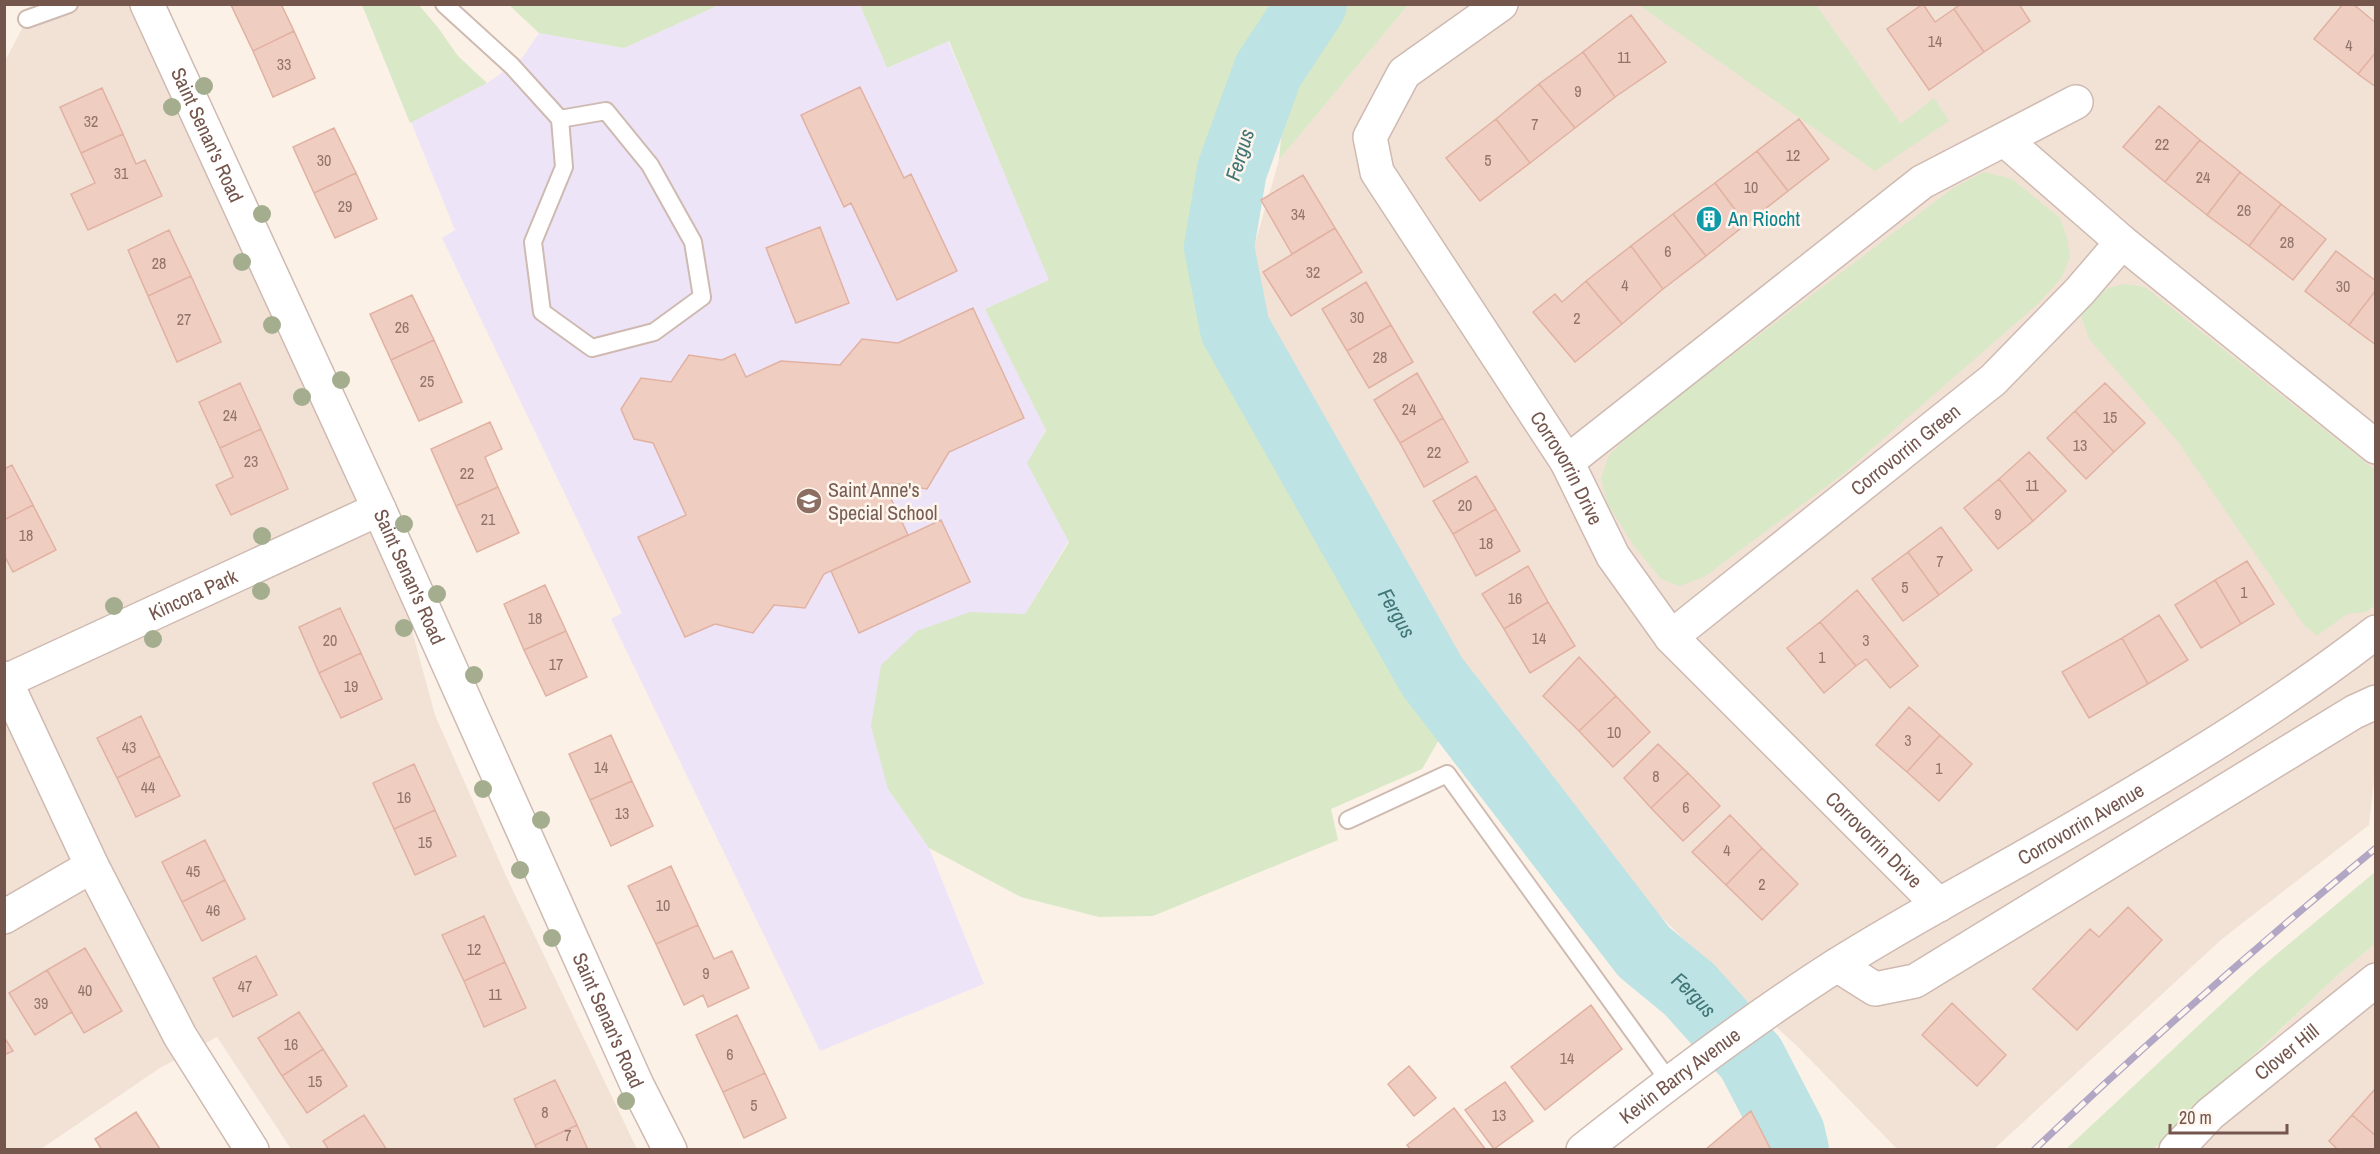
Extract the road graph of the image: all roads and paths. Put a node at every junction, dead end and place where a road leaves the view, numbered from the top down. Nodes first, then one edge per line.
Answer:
1 (69, 4) edge
2 (147, 4) edge
3 (444, 4) edge
4 (1501, 4) edge
5 (27, 19) dead end
6 (2076, 102) dead end
7 (560, 119) junction
8 (2005, 140) junction
9 (2122, 242) junction
10 (2376, 447) edge
11 (1568, 462) junction
12 (379, 509) junction
13 (2376, 632) edge
14 (1671, 637) junction
15 (5, 680) edge
16 (2376, 702) edge
17 (1348, 820) dead end
18 (92, 866) junction
19 (1939, 905) junction
20 (4, 917) edge
21 (1837, 965) junction
22 (2376, 980) edge
23 (1777, 1006) joint
24 (1669, 1082) junction
25 (252, 1149) edge
26 (670, 1149) edge
27 (1583, 1149) edge
28 (2176, 1149) edge

1 - 5 lane
2 - 12 street, Saint Senan's Road
3 - 7 lane
4 - 11 street, Corrovorrin Drive
6 - 8 street
7 - 7 lane
8 - 9 street
8 - 11 street
9 - 10 street
9 - 14 street, Corrovorrin Green
11 - 14 street, Corrovorrin Drive
12 - 15 street, Kincora Park
12 - 26 street, Saint Senan's Road
13 - 19 street, Corrovorrin Avenue
14 - 19 street, Corrovorrin Drive
15 - 18 street, Kincora Park
16 - 21 street
17 - 24 lane
18 - 20 street
18 - 25 street, Kincora Park
19 - 21 street, Corrovorrin Avenue
21 - 23 street, Corrovorrin Avenue
22 - 28 street, Clover Hill
23 - 24 street, Kevin Barry Avenue
24 - 27 street, Kevin Barry Avenue

